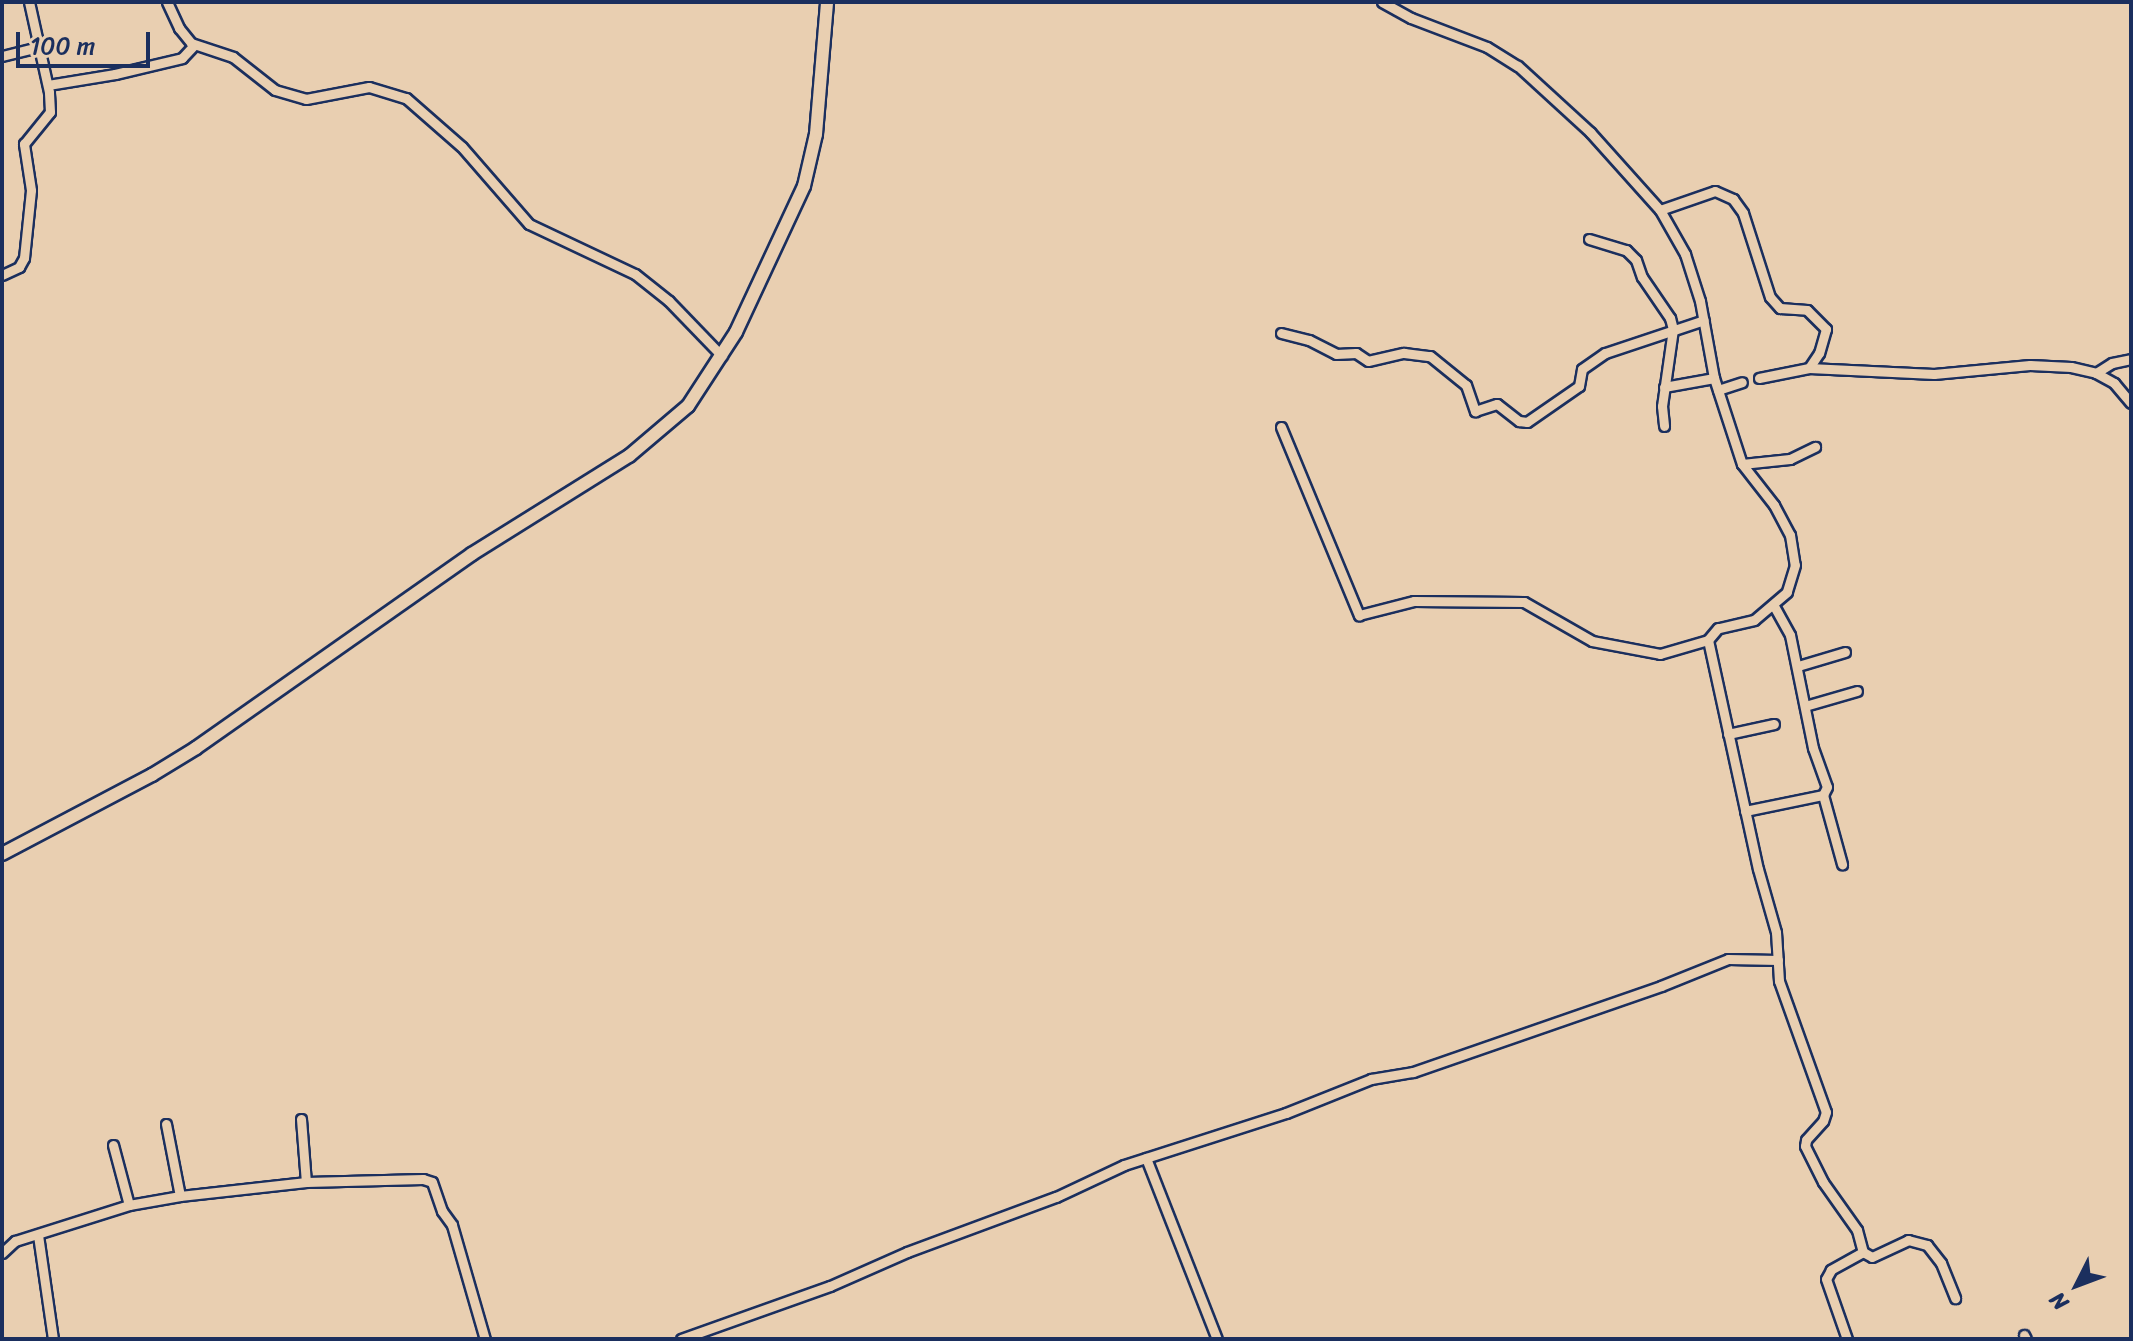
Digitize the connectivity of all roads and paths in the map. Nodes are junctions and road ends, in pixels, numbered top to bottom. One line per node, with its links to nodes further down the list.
1 (29, 2): 6 (street)
2 (167, 2): 5 (street)
3 (827, 2): 15 (main road)
4 (1382, 2): 9 (street)
5 (194, 45): 8 (street); 15 (street)
6 (38, 47): 7 (street); 8 (street)
7 (2, 56)
8 (48, 85): 11 (street)
9 (1660, 210): 12 (street); 17 (street)
10 (1589, 239): 13 (street)
11 (2, 275)
12 (1704, 320): 13 (street); 19 (street)
13 (1673, 329): 14 (street); 22 (street)
14 (1281, 333)
15 (722, 356): 39 (main road)
16 (2131, 359): 18 (street)
17 (1809, 368): 18 (street); 20 (street)
18 (2096, 373): 24 (street)
19 (1714, 378): 22 (street); 23 (street)
20 (1759, 378)
21 (1742, 382): 23 (street)
22 (1664, 387): 25 (street)
23 (1718, 390): 28 (street)
24 (2131, 403)
25 (1664, 426)
26 (1281, 427): 30 (street)
27 (1815, 447): 28 (street)
28 (1742, 464): 29 (street)
29 (1774, 606): 30 (street); 32 (street)
30 (1708, 640): 36 (street)
31 (1845, 652): 32 (street)
32 (1798, 666): 34 (street)
33 (1857, 691): 34 (street)
34 (1805, 706): 37 (street)
35 (1774, 724): 36 (street)
36 (1728, 734): 38 (street)
37 (1823, 795): 38 (street); 40 (street)
38 (1745, 811): 41 (street)
39 (2, 854)
40 (1842, 864)
41 (1778, 960): 45 (street); 50 (street)
42 (301, 1119): 46 (street)
43 (166, 1124): 47 (street)
44 (113, 1145): 48 (street)
45 (1146, 1158): 55 (street); 56 (street)
46 (306, 1182): 47 (street); 54 (street)
47 (180, 1196): 48 (street)
48 (129, 1205): 49 (street)
49 (38, 1235): 51 (street); 53 (street)
50 (1863, 1252): 52 (street); 57 (street)
51 (2, 1253)
52 (1955, 1298)
53 (53, 1339)
54 (485, 1339)
55 (681, 1339)
56 (1217, 1339)
57 (1847, 1339)

